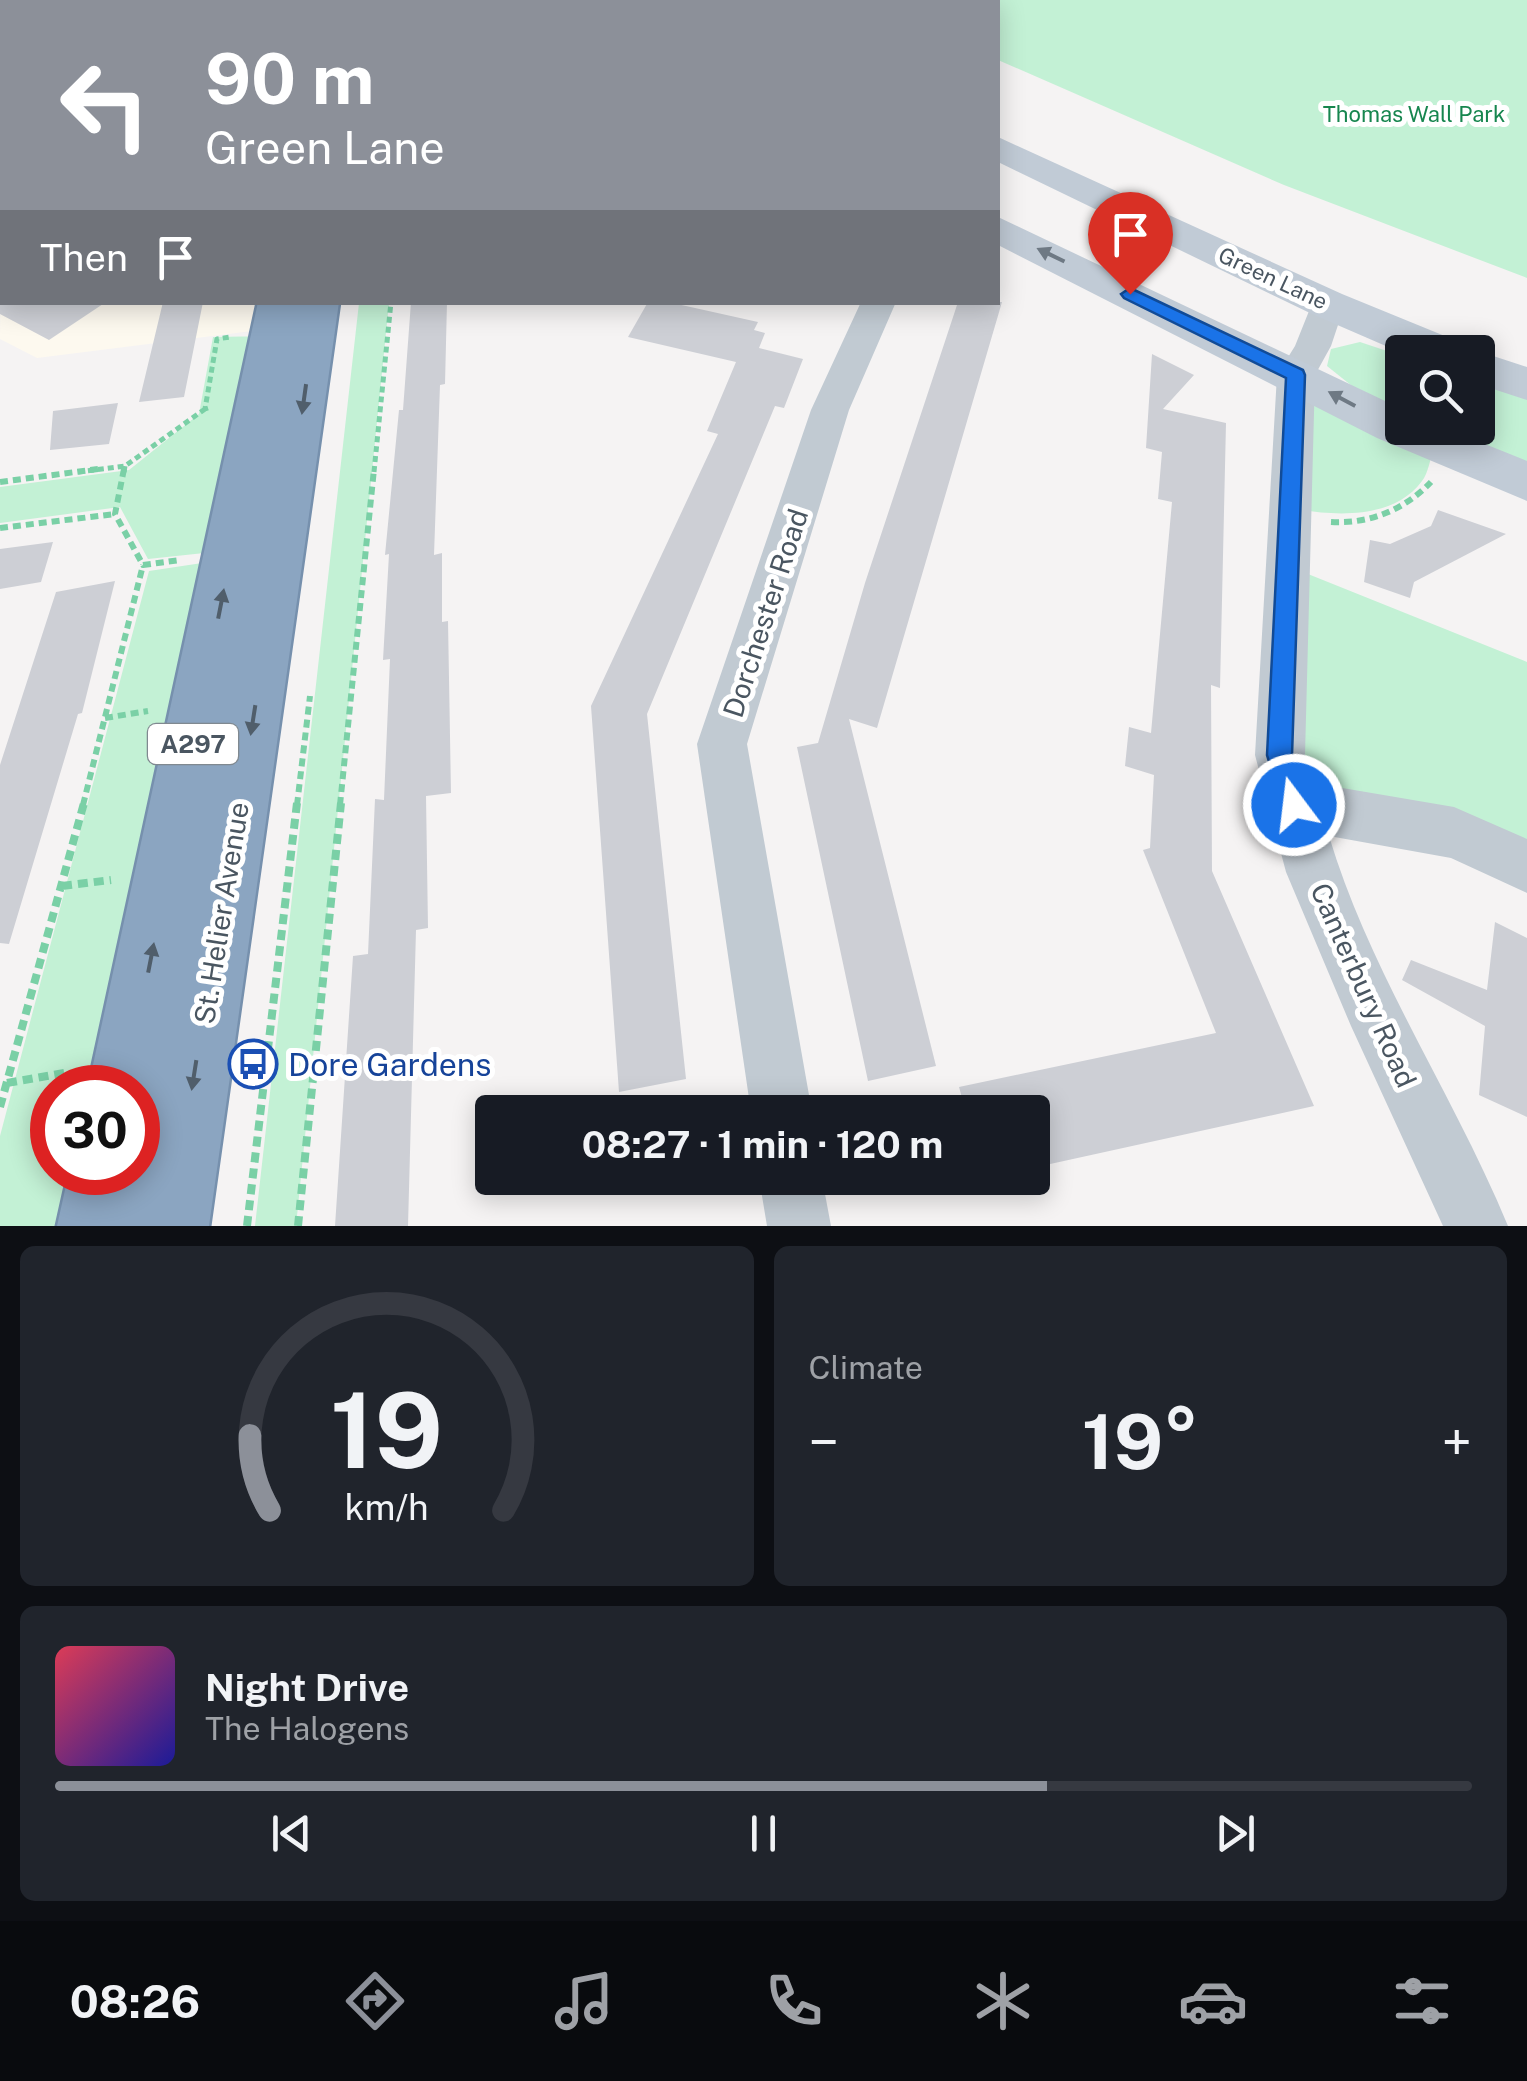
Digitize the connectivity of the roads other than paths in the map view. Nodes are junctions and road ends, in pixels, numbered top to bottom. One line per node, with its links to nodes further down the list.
1 (1000, 149): 3 (main road, Green Lane)
2 (1000, 230): 9 (main road, one-way to 2)
3 (1326, 304): 7 (main road, Green Lane); 9 (street)
4 (279, 305): 14 (highway, St. Helier Avenue / A297, one-way to 4)
5 (318, 305): 19 (highway, St. Helier Avenue, one-way to 19)
6 (878, 305): 15 (street, Dorchester Road)
7 (1400, 335)
8 (1495, 374): 10 (main road)
9 (1296, 375): 11 (main road, one-way to 9); 12 (street, Canterbury Road)
10 (1527, 384)
11 (1527, 482)
12 (1294, 805): 13 (street); 21 (street, Canterbury Road)
13 (1527, 866)
14 (130, 1065)
15 (777, 1095)
16 (103, 1195): 18 (highway)
17 (793, 1195): 20 (street)
18 (97, 1226)
19 (169, 1226)
20 (798, 1226)
21 (1476, 1226)

